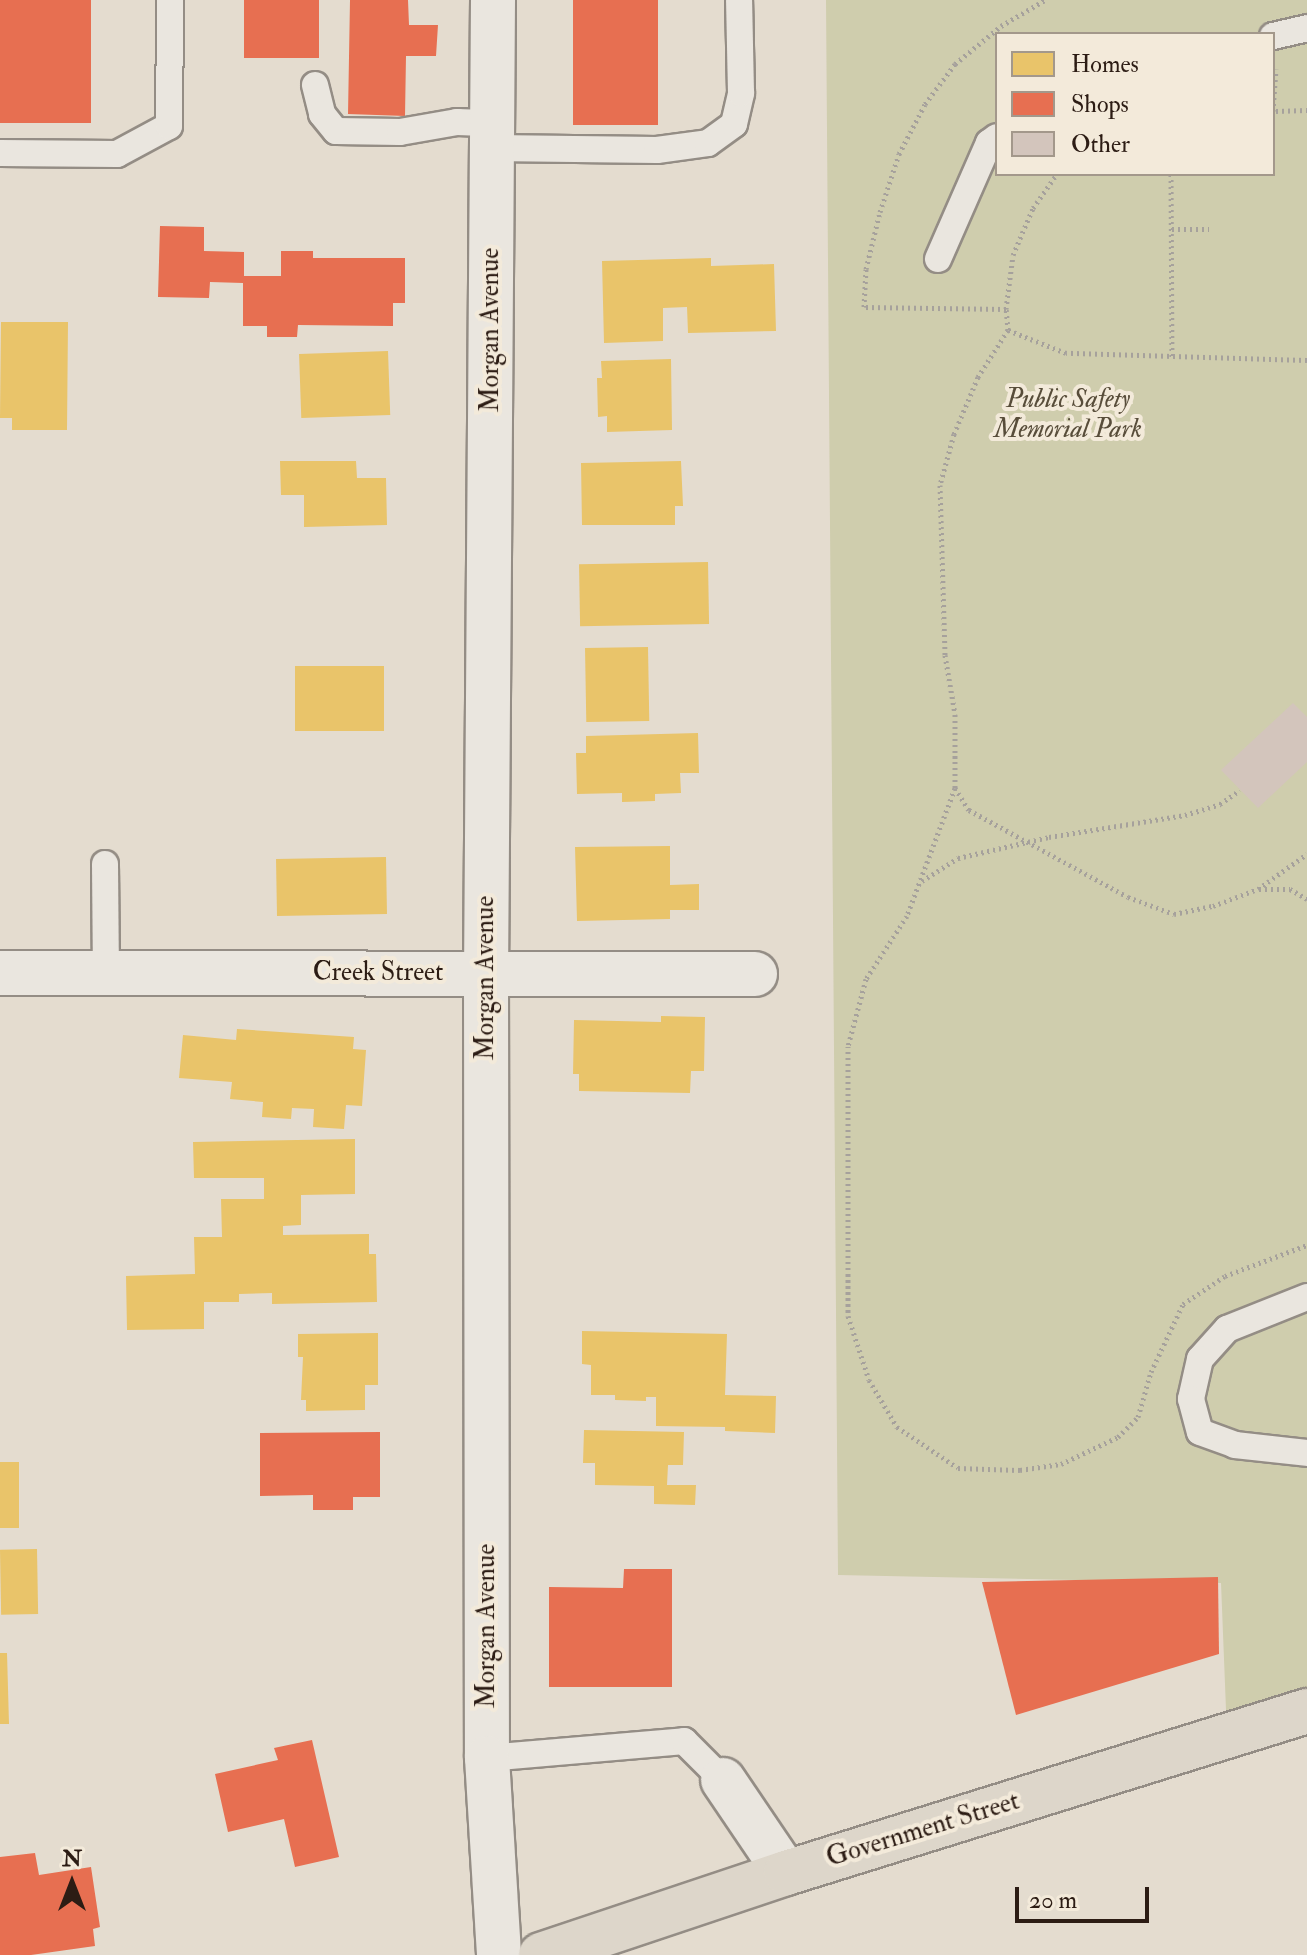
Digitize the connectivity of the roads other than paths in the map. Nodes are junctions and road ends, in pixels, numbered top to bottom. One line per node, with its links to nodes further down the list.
1 (170, 0): 9 (lane)
2 (493, 0): 7 (street, Morgan Avenue)
3 (739, 0): 7 (lane)
4 (1307, 28): 5 (lane)
5 (1275, 36)
6 (315, 85): 7 (lane)
7 (492, 136): 14 (street, Morgan Avenue)
8 (995, 138): 10 (lane)
9 (0, 153)
10 (938, 259)
11 (105, 864): 13 (lane)
12 (0, 973): 13 (street, Creek Street)
13 (106, 973): 14 (street, Creek Street)
14 (486, 974): 15 (street, Creek Street); 19 (street, Morgan Avenue)
15 (755, 974)
16 (1307, 1297): 17 (lane)
17 (1307, 1453)
18 (1307, 1711): 21 (main road, Government Street)
19 (487, 1758): 20 (lane); 22 (street, Morgan Avenue)
20 (723, 1780): 21 (street)
21 (786, 1873): 23 (main road, Government Street)
22 (499, 1955)
23 (541, 1955)

